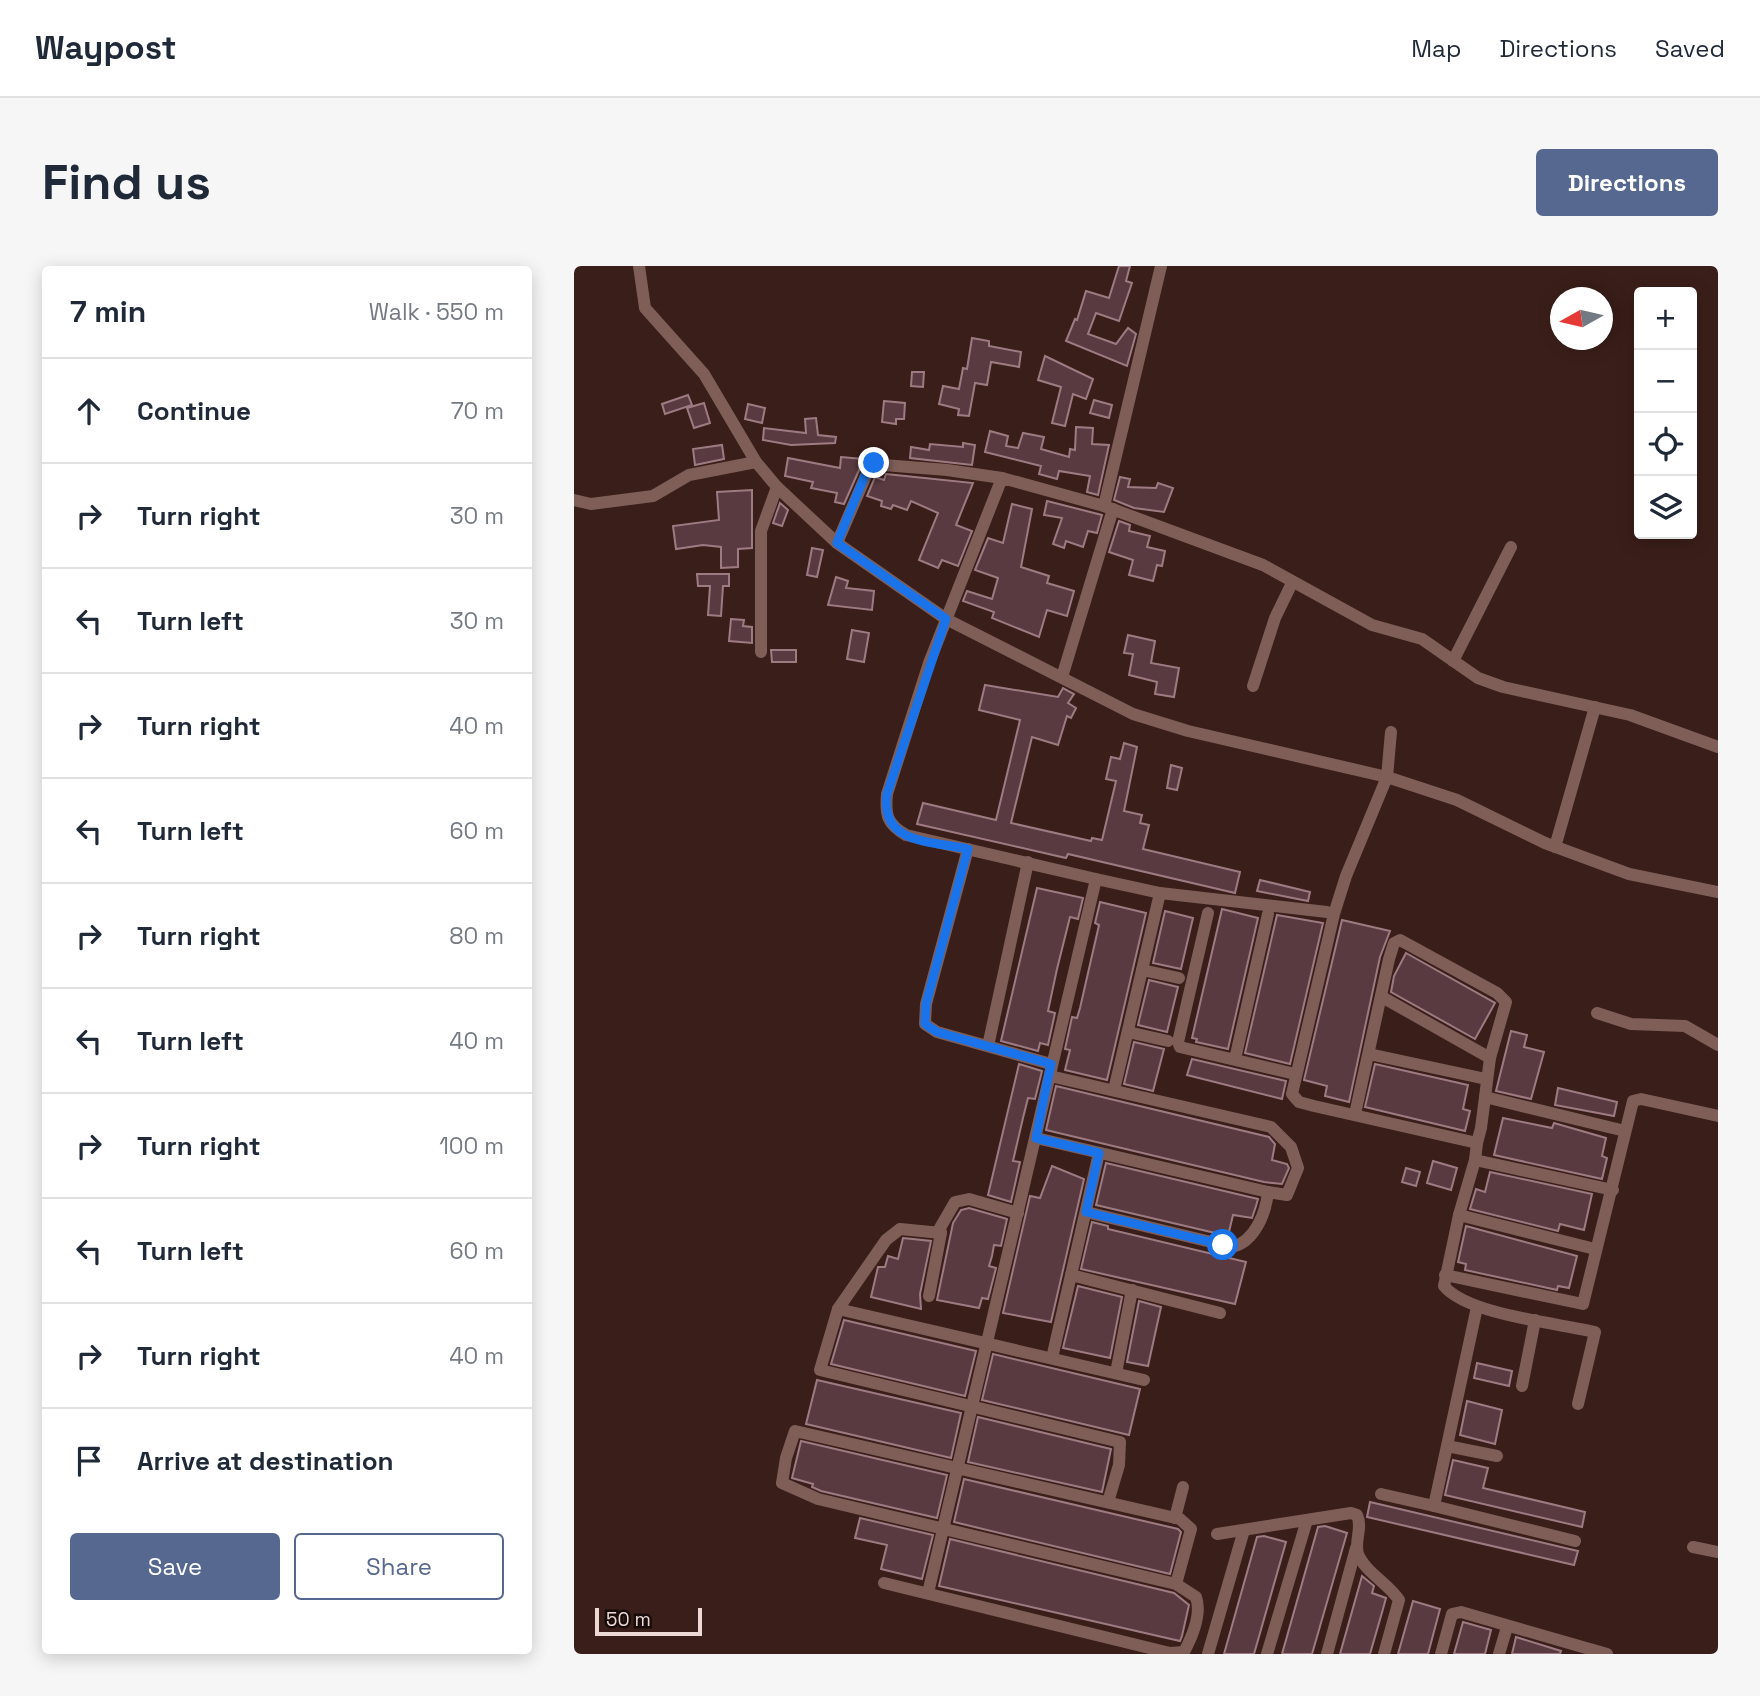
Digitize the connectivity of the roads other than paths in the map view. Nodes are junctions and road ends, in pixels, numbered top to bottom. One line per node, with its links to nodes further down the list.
1 (639, 266): 3 (street)
2 (1161, 266): 7 (street)
3 (756, 462): 5 (street); 6 (street)
4 (1002, 478): 7 (street); 8 (street); 11 (street)
5 (777, 487): 8 (street); 12 (street)
6 (574, 500)
7 (1108, 507): 10 (street); 14 (street)
8 (837, 543): 11 (street)
9 (1511, 547): 13 (street)
10 (1292, 583): 13 (street); 15 (street)
11 (946, 619): 14 (street); 21 (street)
12 (761, 652)
13 (1453, 661): 16 (street)
14 (1062, 677): 19 (street)
15 (1253, 686)
16 (1595, 708): 18 (street); 20 (street)
17 (1391, 732): 19 (street)
18 (1718, 747)
19 (1387, 776): 20 (street); 41 (street)
20 (1555, 847): 24 (street)
21 (968, 849): 22 (street); 36 (street)
22 (1028, 862): 23 (street); 36 (street)
23 (1096, 879): 25 (street); 40 (street)
24 (1718, 892)
25 (1160, 893): 26 (street); 29 (street)
26 (1327, 912)
27 (1208, 913): 39 (street)
28 (1268, 915): 39 (street)
29 (1142, 970): 30 (street); 33 (street)
30 (1179, 978)
31 (1382, 997): 37 (street); 38 (street); 38 (street)
32 (1597, 1013): 35 (street)
33 (1128, 1032): 34 (street); 43 (street)
34 (1168, 1041)
35 (1718, 1045)
36 (988, 1046): 40 (street)
37 (1369, 1054): 42 (street); 45 (street)
38 (1490, 1058): 42 (street)
39 (1235, 1059): 41 (street)
40 (1050, 1070): 43 (street); 48 (street)
41 (1295, 1074): 45 (street)
42 (1486, 1079): 44 (street)
43 (1114, 1090): 53 (street)
44 (1485, 1097): 47 (street); 49 (street)
45 (1355, 1114): 49 (street)
46 (1718, 1116): 47 (street)
47 (1625, 1130): 52 (street)
48 (1036, 1138): 50 (street); 55 (street)
49 (1476, 1143): 51 (street)
50 (1099, 1153): 53 (street); 54 (street)
51 (1475, 1160): 52 (street); 56 (street)
52 (1613, 1190): 58 (street)
53 (1268, 1192): 54 (street)
54 (1086, 1212): 59 (street)
55 (1018, 1213): 57 (street); 67 (street)
56 (1459, 1215): 58 (street); 60 (street)
57 (941, 1233): 62 (street); 64 (street)
58 (1595, 1249): 60 (street)
59 (1071, 1275): 61 (street); 68 (street)
60 (1445, 1275): 63 (street)
61 (1132, 1290): 65 (street); 69 (street)
62 (929, 1296)
63 (1477, 1307): 66 (street); 74 (street)
64 (838, 1309): 67 (street); 73 (street)
65 (1220, 1312)
66 (1535, 1320): 71 (street); 72 (street)
67 (988, 1342): 68 (street); 73 (street)
68 (1052, 1358): 69 (street)
69 (1116, 1373): 70 (street)
70 (1144, 1380)
71 (1522, 1385)
72 (1578, 1404)
73 (974, 1406): 76 (street); 79 (street)
74 (1447, 1446): 75 (street); 80 (street)
75 (1497, 1456)
76 (959, 1468): 79 (street); 84 (street); 84 (street)
77 (1183, 1487): 81 (street)
78 (1381, 1494): 80 (street)
79 (1108, 1502): 81 (street)
80 (1434, 1506): 86 (street)
81 (1175, 1518): 91 (street)
82 (1307, 1520): 83 (street); 88 (street); 96 (street)
83 (1244, 1530): 85 (street); 95 (street)
84 (944, 1531): 91 (street); 92 (street)
85 (1217, 1534)
86 (1576, 1541)
87 (1693, 1547): 89 (street)
88 (1357, 1548): 97 (street); 98 (street)
89 (1718, 1552)
90 (884, 1583): 92 (street)
91 (1177, 1584): 92 (street)
92 (928, 1593)
93 (1507, 1627): 94 (street); 99 (street); 100 (street)
94 (1560, 1648): 101 (street)
95 (1208, 1654)
96 (1267, 1654)
97 (1327, 1654)
98 (1384, 1654)
99 (1441, 1654)
100 (1499, 1654)
101 (1606, 1654)

